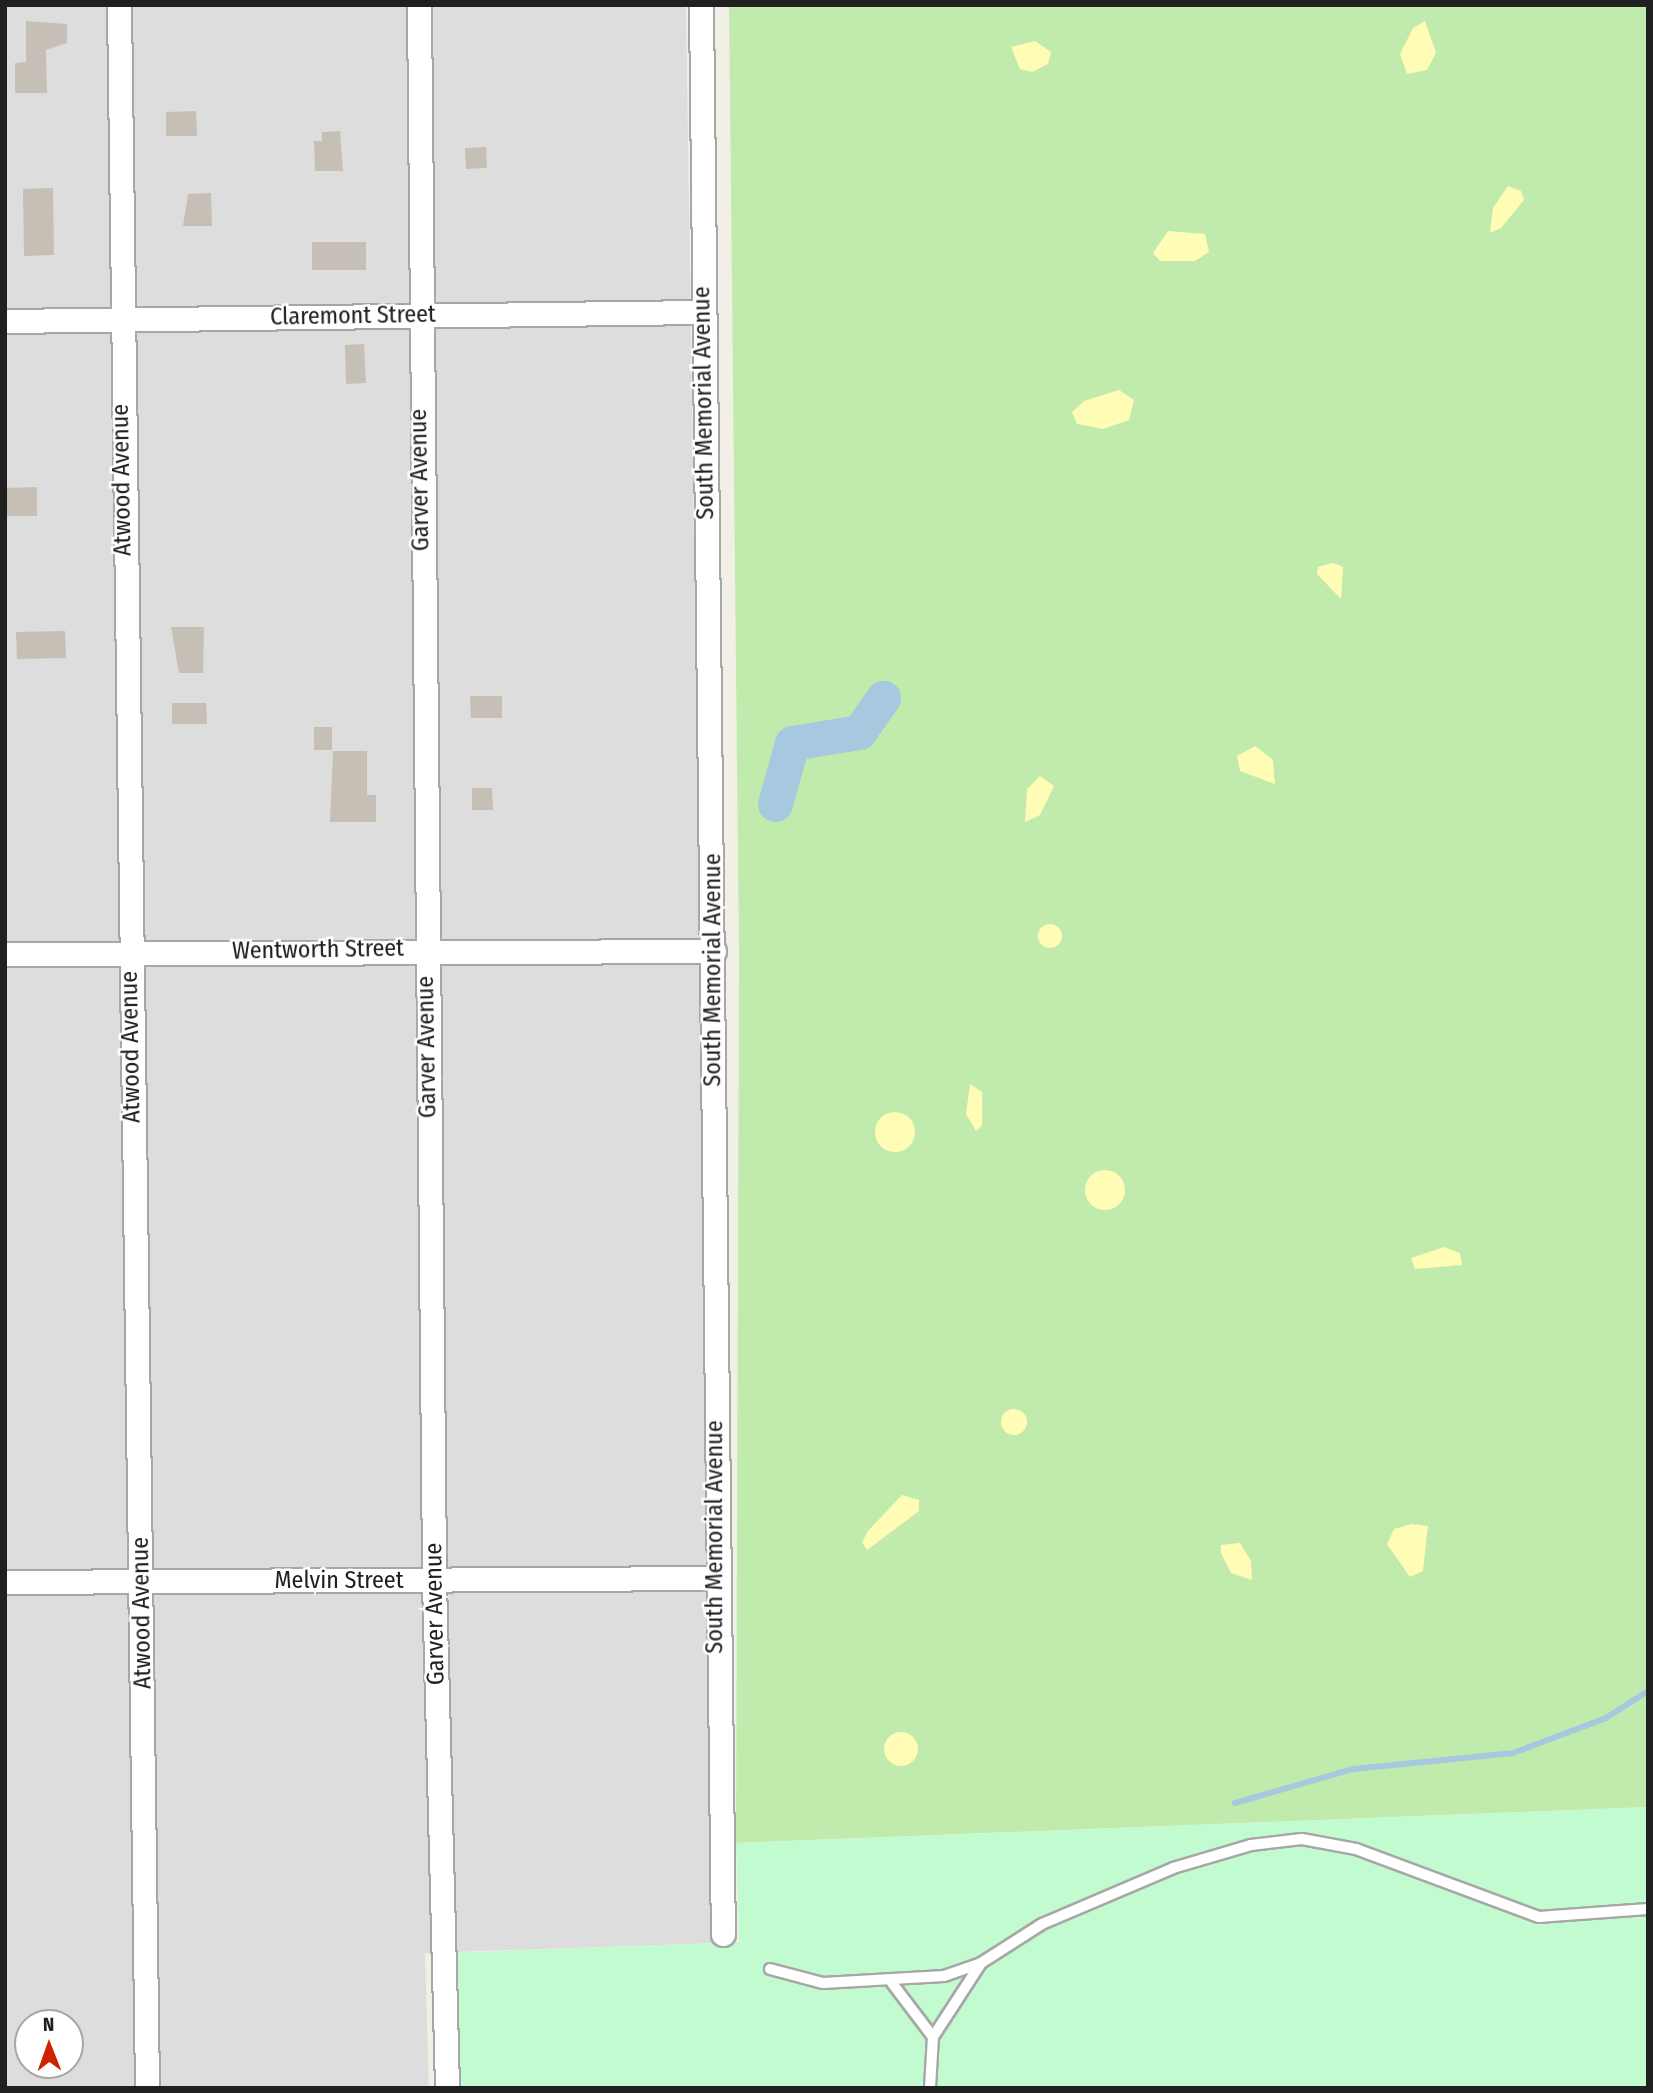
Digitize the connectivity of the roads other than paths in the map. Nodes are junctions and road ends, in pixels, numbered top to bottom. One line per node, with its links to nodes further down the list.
1 (119, 5): 6 (street, Atwood Avenue)
2 (419, 5): 5 (street, Garver Avenue)
3 (701, 5): 4 (street, South Memorial Avenue)
4 (702, 312): 5 (street, Claremont Street); 9 (street, South Memorial Avenue)
5 (418, 315): 6 (street, Claremont Street); 8 (street, Garver Avenue)
6 (120, 318): 7 (street, Claremont Street); 10 (street, Atwood Avenue)
7 (5, 321)
8 (426, 948): 9 (street, Wentworth Street); 10 (street, Wentworth Street); 14 (street, Garver Avenue)
9 (714, 951): 12 (street, South Memorial Avenue)
10 (129, 953): 11 (street, Wentworth Street); 13 (street, Atwood Avenue)
11 (5, 954)
12 (714, 1578): 14 (street, Melvin Street); 17 (street, South Memorial Avenue)
13 (142, 1580): 14 (street, Melvin Street); 15 (street, Melvin Street); 22 (street, Atwood Avenue)
14 (434, 1581): 23 (street, Garver Avenue)
15 (5, 1582)
16 (1648, 1909): 18 (lane)
17 (723, 1934)
18 (981, 1962): 20 (lane); 21 (lane)
19 (770, 1969): 20 (lane)
20 (891, 1983): 21 (lane)
21 (933, 2036): 24 (lane)
22 (147, 2088)
23 (447, 2088)
24 (930, 2088)

